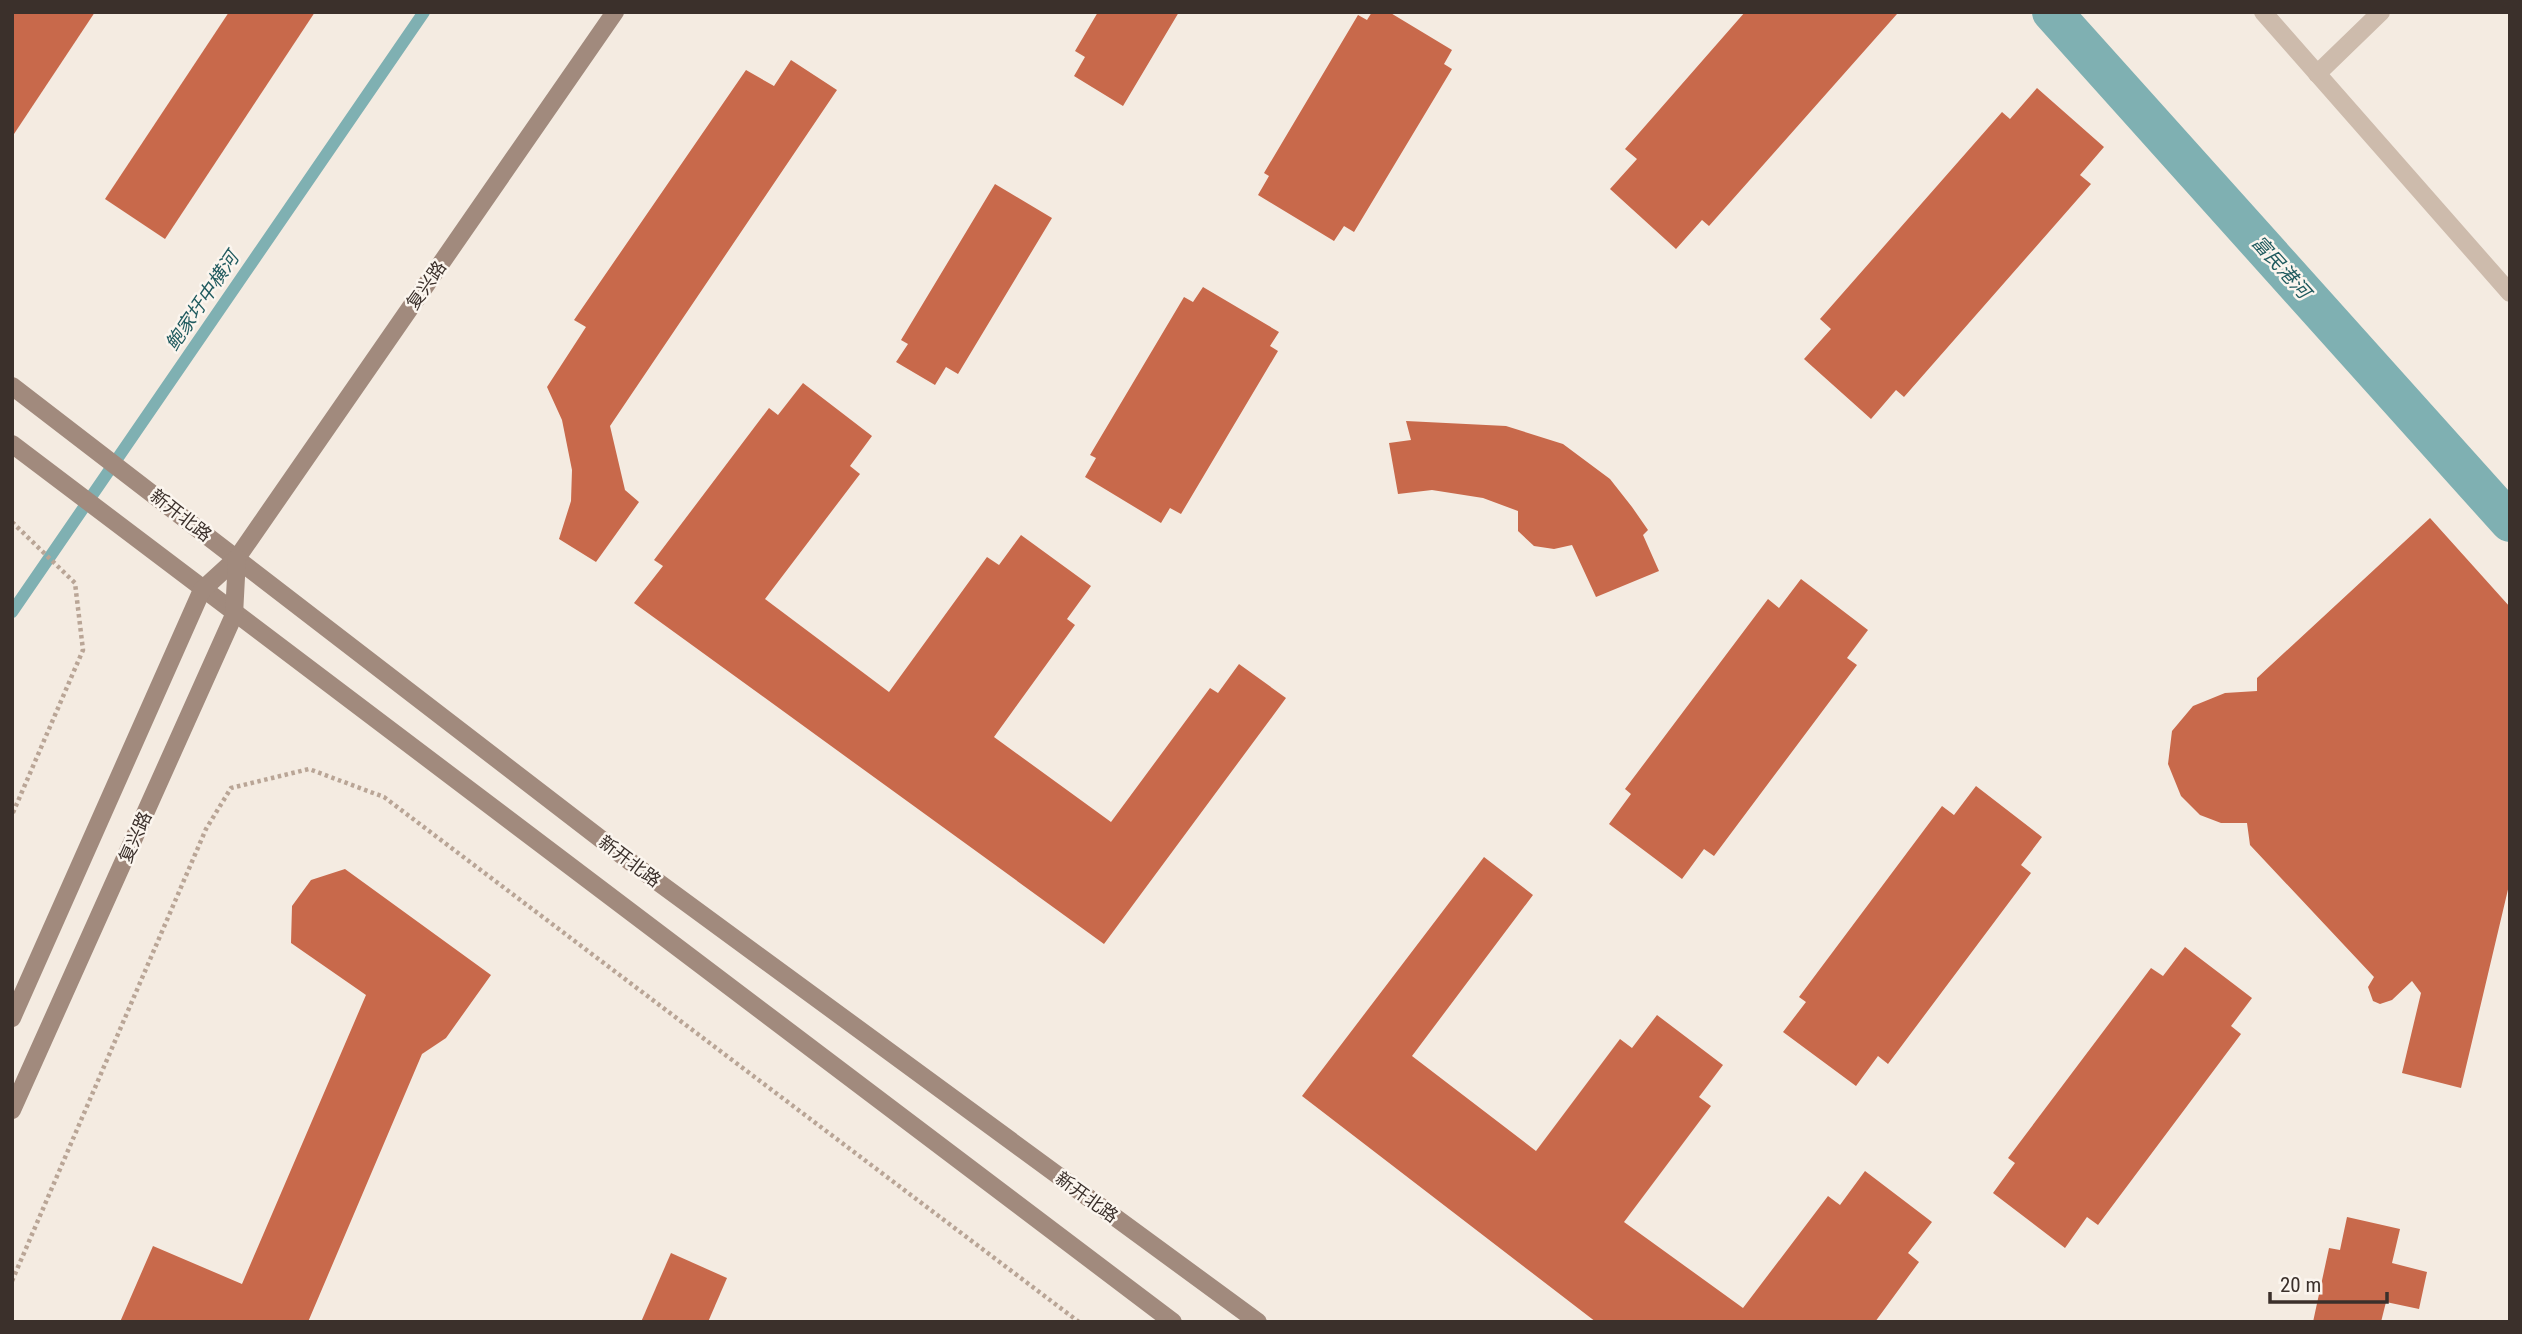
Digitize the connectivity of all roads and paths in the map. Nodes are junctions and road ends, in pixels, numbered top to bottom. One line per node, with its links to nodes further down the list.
1 (615, 12): 9 (main road, 复兴路)
2 (2263, 12): 4 (street)
3 (2381, 12): 4 (street)
4 (2317, 74): 5 (street)
5 (2510, 293)
6 (12, 386): 9 (main road, 新开北路)
7 (12, 444): 10 (main road)
8 (12, 522): 12 (path)
9 (237, 558): 10 (main road, 复兴路); 11 (main road, 复兴路); 18 (main road, 新开北路)
10 (202, 590): 11 (main road); 13 (main road, 复兴路)
11 (234, 615): 14 (main road, 复兴路); 17 (main road)
12 (12, 815)
13 (12, 1018)
14 (12, 1110)
15 (12, 1281): 16 (path)
16 (1079, 1322)
17 (1173, 1322)
18 (1258, 1322)

